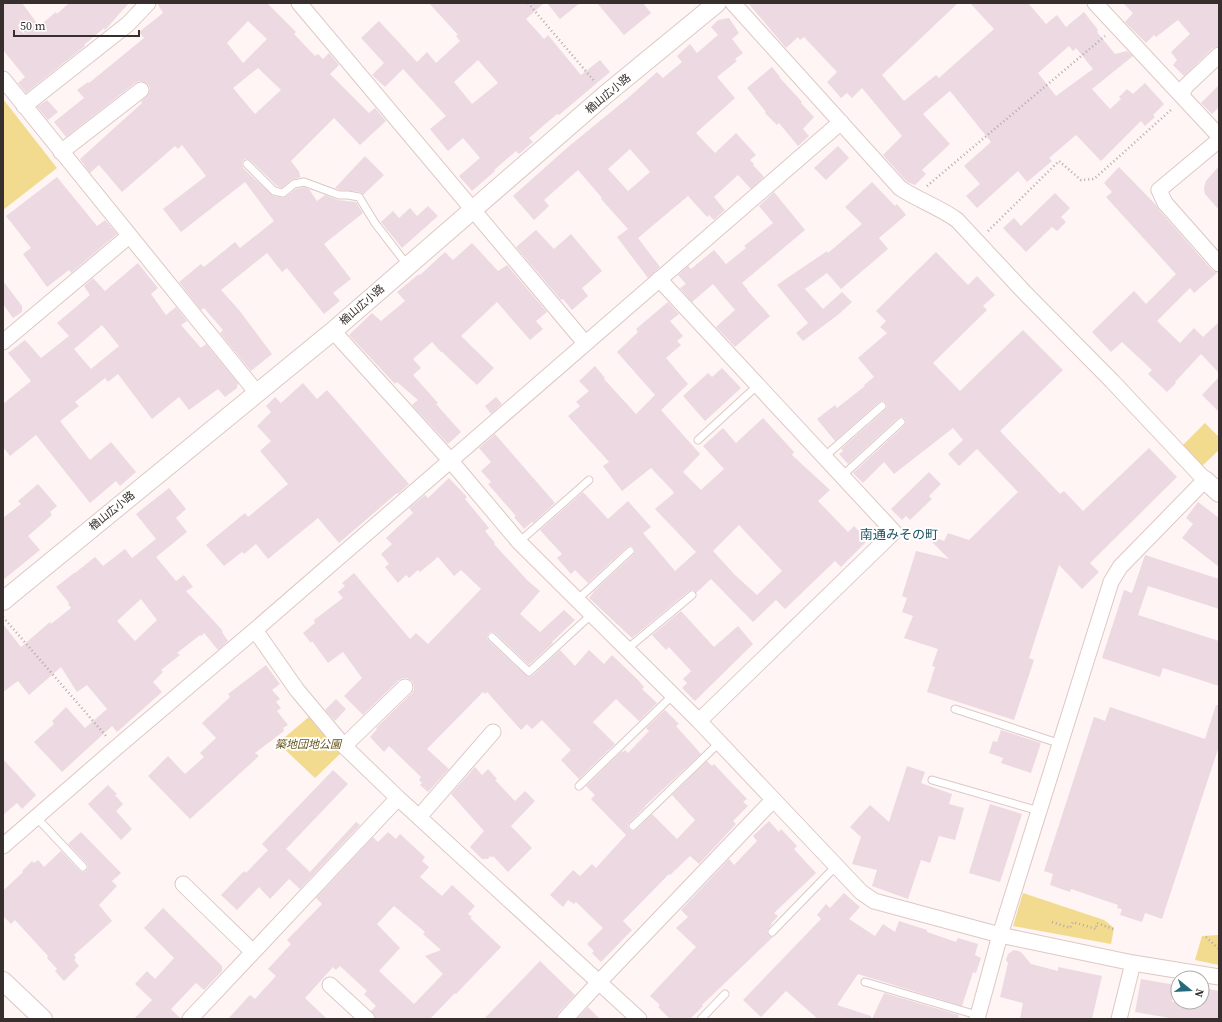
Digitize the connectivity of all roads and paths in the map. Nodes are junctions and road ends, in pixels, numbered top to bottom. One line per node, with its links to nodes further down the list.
1 (148, 3): 13 (street)
2 (299, 3): 20 (street)
3 (528, 3): 11 (path)
4 (717, 3): 11 (street, 楢山広小路)
5 (733, 3): 14 (street)
6 (1095, 3): 7 (street)
7 (1116, 27): 12 (street); 19 (path)
8 (1219, 55): 12 (street)
9 (3, 79): 13 (street)
10 (141, 90): 17 (street)
11 (606, 95): 20 (street, 楢山広小路)
12 (1181, 95): 15 (street); 22 (path)
13 (24, 106): 17 (street)
14 (841, 122): 19 (street); 25 (street)
15 (1219, 136)
16 (1219, 140): 23 (street)
17 (61, 152): 21 (street)
18 (247, 164): 24 (lane)
19 (914, 197): 22 (street)
20 (473, 211): 24 (street, 楢山広小路); 28 (street)
21 (129, 236): 27 (street); 30 (street)
22 (978, 241): 38 (street)
23 (1219, 264)
24 (408, 266): 26 (street, 楢山広小路)
25 (659, 279): 28 (street); 29 (street)
26 (333, 330): 30 (street, 楢山広小路); 35 (street)
27 (3, 342)
28 (585, 344): 35 (street)
29 (758, 385): 33 (lane); 34 (street)
30 (257, 393): 44 (street, 楢山広小路)
31 (882, 406): 34 (lane)
32 (901, 422): 36 (lane)
33 (698, 440)
34 (824, 457): 36 (street)
35 (450, 460): 40 (street); 47 (street)
36 (842, 476): 53 (street)
37 (589, 480): 40 (lane)
38 (1205, 480): 39 (street); 56 (street)
39 (1219, 493)
40 (519, 542): 43 (street)
41 (630, 551): 43 (lane)
42 (692, 595): 49 (lane)
43 (577, 600): 45 (street)
44 (3, 601)
45 (592, 614): 48 (lane); 49 (street)
46 (3, 617): 58 (path)
47 (255, 630): 57 (street); 58 (street)
48 (492, 637)
49 (627, 649): 51 (street)
50 (405, 687): 57 (street)
51 (673, 695): 53 (street); 60 (lane)
52 (955, 709): 56 (lane)
53 (699, 721): 55 (street)
54 (493, 732): 65 (street)
55 (719, 743): 62 (street); 66 (lane)
56 (1061, 744): 63 (street)
57 (344, 746): 61 (street)
58 (116, 747): 64 (street)
59 (932, 780): 63 (lane)
60 (579, 786)
61 (398, 798): 65 (street); 77 (street)
62 (773, 800): 68 (street); 81 (street)
63 (1039, 811): 74 (street)
64 (36, 817): 67 (street); 69 (lane)
65 (419, 817): 81 (street)
66 (633, 826)
67 (3, 846)
68 (836, 866): 73 (lane); 74 (street)
69 (82, 867)
70 (183, 884): 77 (street)
71 (1052, 922): 72 (path)
72 (1113, 929)
73 (772, 932)
74 (1000, 936): 78 (street); 85 (street)
75 (1206, 937): 76 (path)
76 (1219, 949)
77 (253, 952): 87 (street)
78 (1133, 963): 79 (street); 92 (street)
79 (1219, 978)
80 (3, 981): 86 (street)
81 (599, 982): 89 (street); 90 (street)
82 (864, 982): 85 (lane)
83 (330, 985): 88 (street)
84 (725, 994): 91 (lane)
85 (977, 1017)
86 (43, 1019)
87 (190, 1019)
88 (367, 1019)
89 (565, 1019)
90 (640, 1019)
91 (701, 1019)
92 (1119, 1019)

